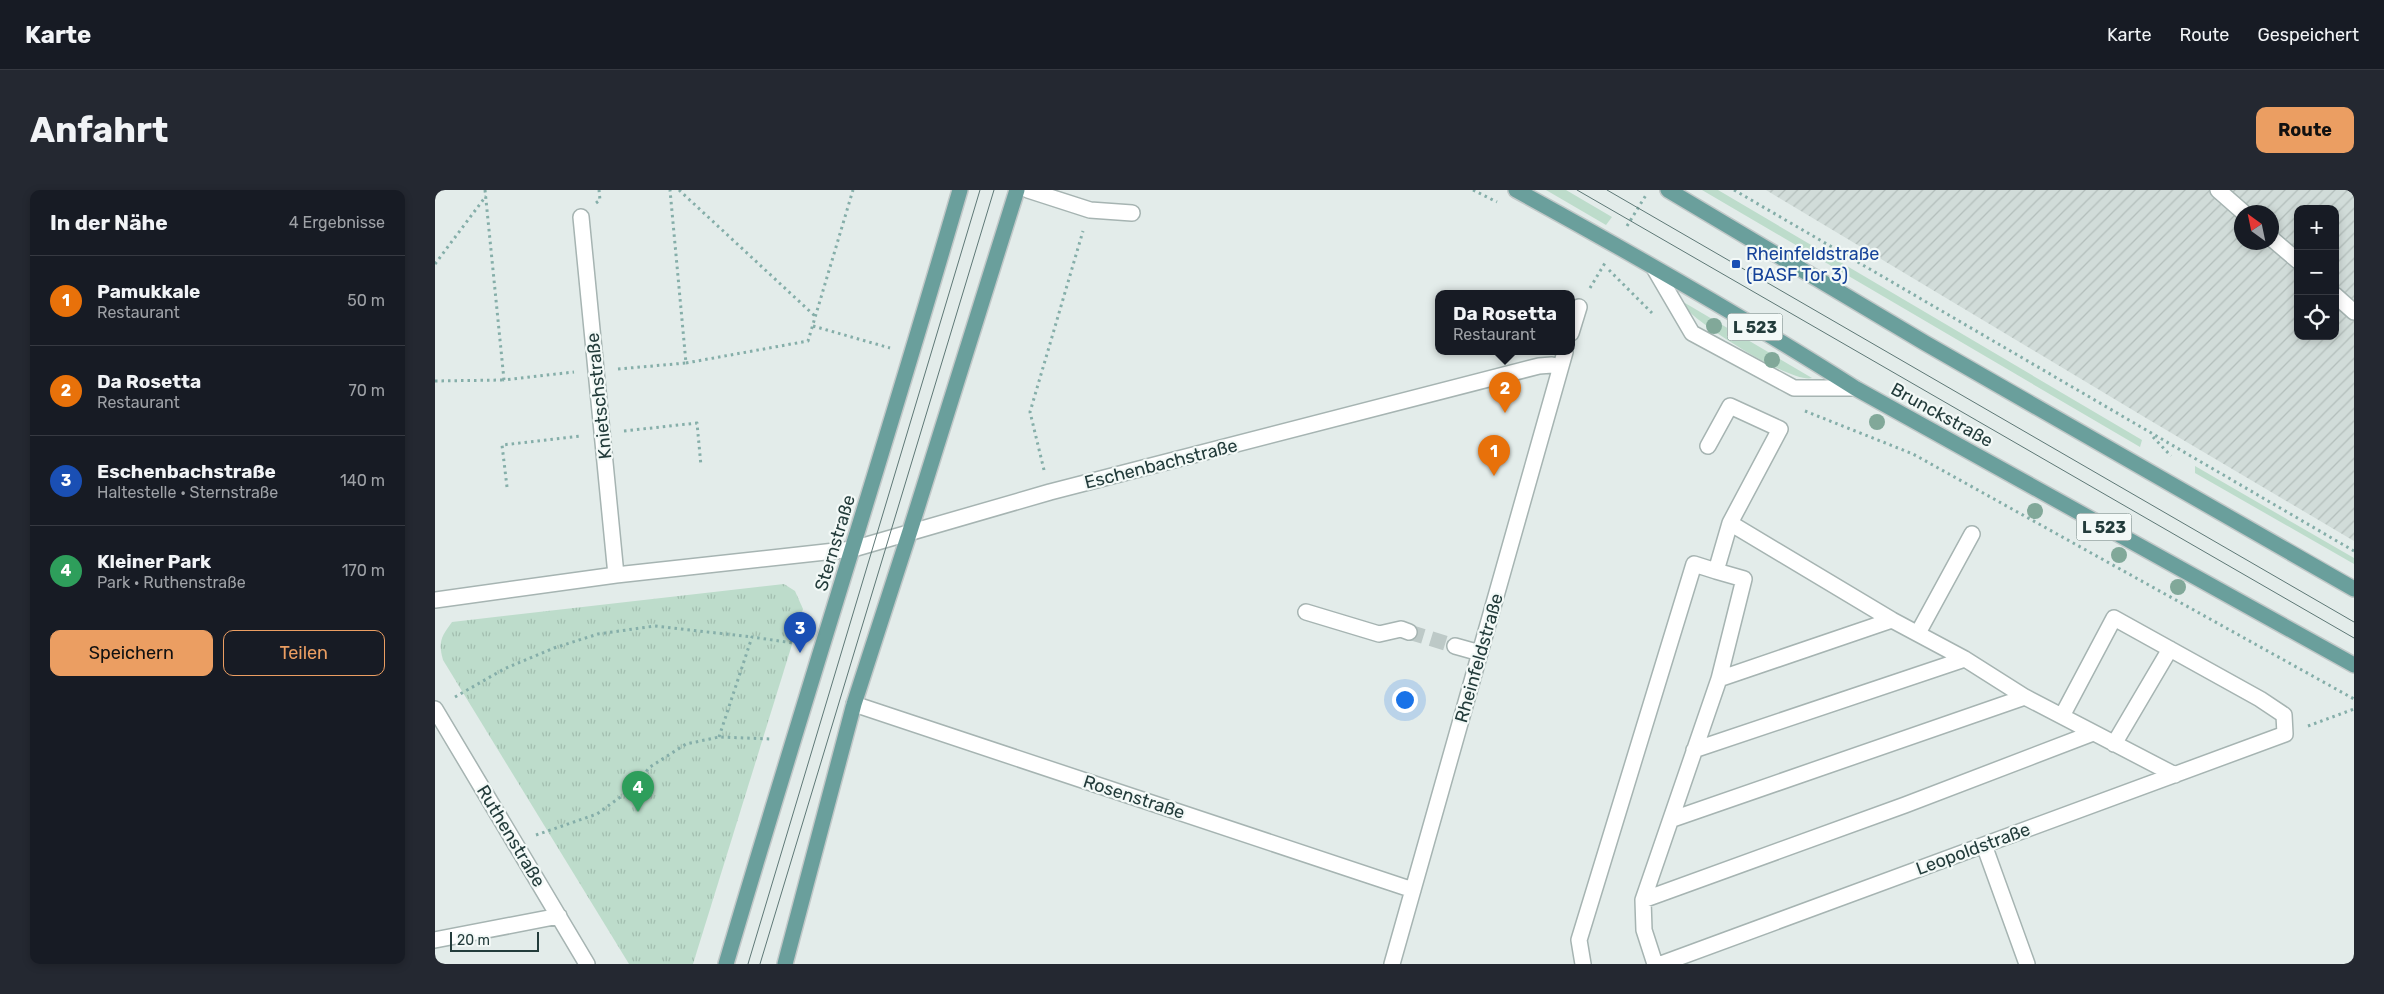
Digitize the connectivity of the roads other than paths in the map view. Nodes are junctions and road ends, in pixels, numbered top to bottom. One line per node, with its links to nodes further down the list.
1 (960, 190): 24 (main road, Sternstraße)
2 (1017, 190): 22 (main road)
3 (1028, 190): 8 (street)
4 (1516, 190): 12 (main road, Brunckstraße / L 523)
5 (1668, 190): 27 (main road)
6 (2218, 190): 7 (street)
7 (2235, 205)
8 (1132, 213)
9 (581, 217): 26 (street, Knietschstraße)
10 (2279, 245): 11 (street)
11 (2294, 258)
12 (1654, 268): 19 (main road, Brunckstraße / L 523); 19 (street)
13 (2339, 299): 15 (street)
14 (1579, 307): 16 (street)
15 (2354, 312)
16 (1575, 320)
17 (1564, 355): 18 (street, Rheinfeldstraße)
18 (1560, 368): 22 (street, Eschenbachstraße); 35 (street, Rheinfeldstraße)
19 (1855, 388): 37 (main road, Brunckstraße / L 523)
20 (1708, 446): 21 (street)
21 (1730, 523): 25 (street); 30 (street)
22 (910, 531): 24 (street, Eschenbachstraße); 40 (main road)
23 (1972, 534): 32 (street)
24 (853, 550): 26 (street, Eschenbachstraße); 54 (main road, Sternstraße)
25 (1717, 571): 38 (street); 57 (street)
26 (616, 575): 28 (street, Eschenbachstraße)
27 (2354, 589)
28 (435, 600)
29 (1306, 612): 31 (street)
30 (1892, 620): 32 (street); 38 (street)
31 (1409, 632)
32 (1918, 633): 36 (street)
33 (1455, 646): 35 (street)
34 (2170, 649): 42 (street); 44 (street); 46 (street, Leopoldstraße)
35 (1480, 653): 49 (street, Rheinfeldstraße)
36 (1965, 659): 39 (street); 45 (street)
37 (2354, 666)
38 (1719, 679): 45 (street)
39 (2025, 697): 42 (street); 47 (street)
40 (854, 704): 49 (street, Rosenstraße); 55 (main road)
41 (435, 709): 51 (street, Ruthenstraße)
42 (2062, 716): 43 (street)
43 (2093, 733): 44 (street); 50 (street)
44 (2114, 744): 46 (street)
45 (1694, 750): 47 (street)
46 (2175, 774): 48 (street, Leopoldstraße)
47 (1673, 819): 50 (street)
48 (1984, 845): 59 (street, Leopoldstraße); 60 (street)
49 (1413, 890): 56 (street, Rheinfeldstraße)
50 (1643, 900): 58 (street)
51 (559, 916): 52 (street); 53 (street, Ruthenstraße)
52 (435, 940)
53 (587, 964)
54 (725, 964)
55 (785, 964)
56 (1392, 964)
57 (1583, 964)
58 (1655, 964)
59 (1661, 964)
60 (2027, 964)

